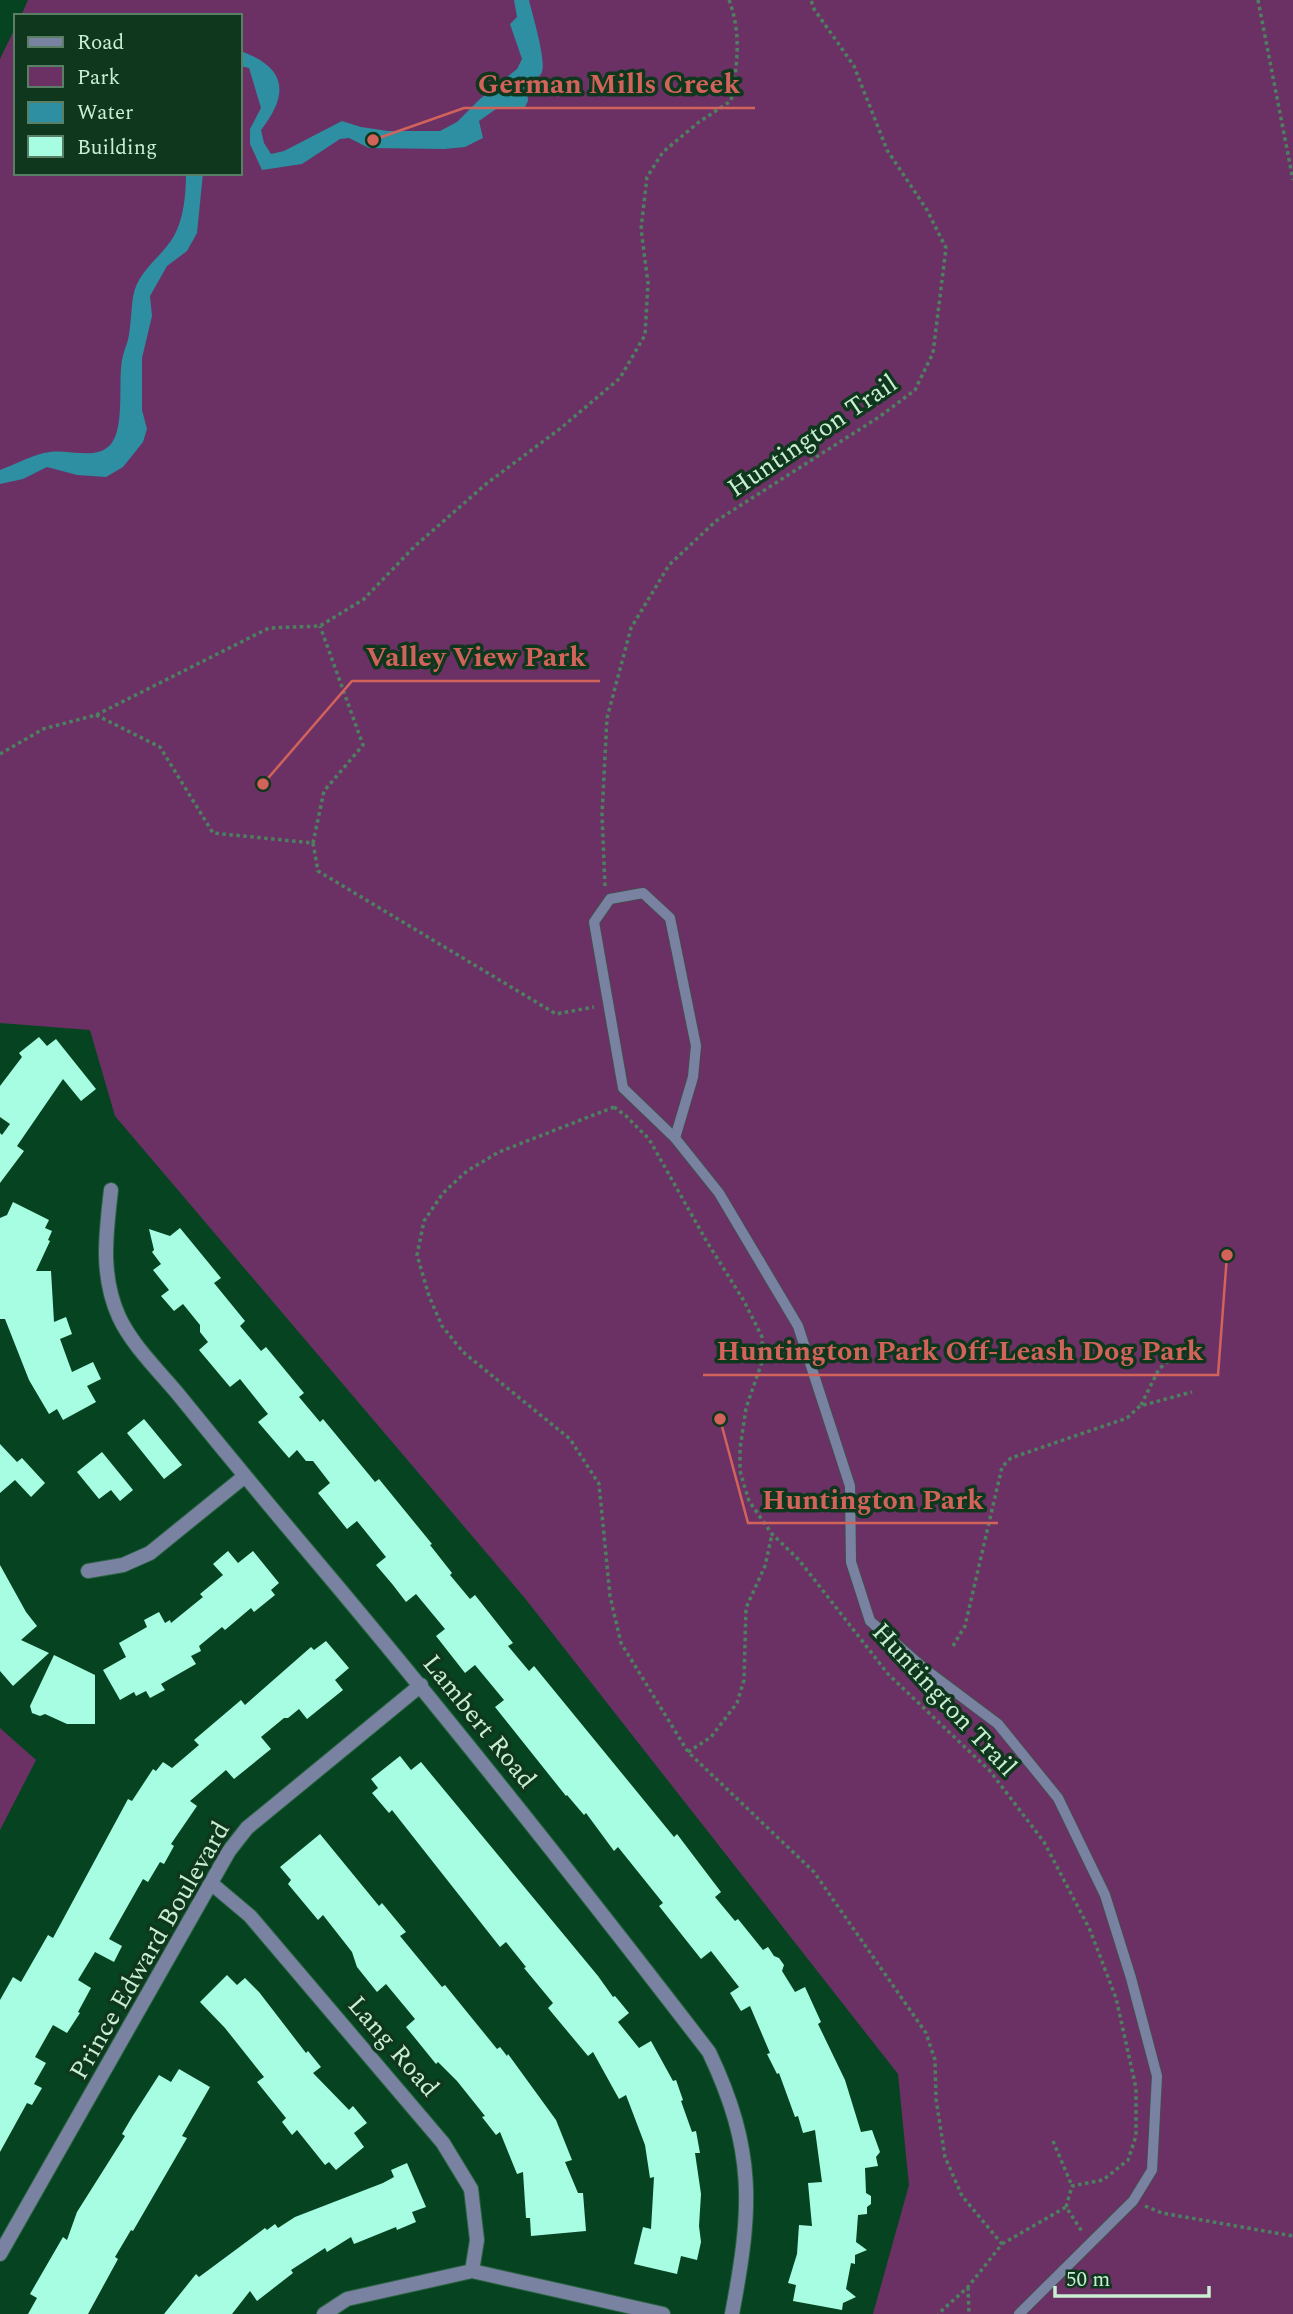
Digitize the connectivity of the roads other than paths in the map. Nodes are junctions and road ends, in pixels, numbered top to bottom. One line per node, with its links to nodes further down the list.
1 (675, 1138): 1 (lane); 12 (lane)
2 (111, 1190): 3 (street, Lambert Road)
3 (245, 1476): 4 (street); 5 (street, Lambert Road)
4 (88, 1571)
5 (421, 1685): 6 (street, Prince Edward Boulevard); 11 (street, Lambert Road)
6 (212, 1884): 7 (street, Prince Edward Boulevard); 8 (street, Lang Road)
7 (0, 2254)
8 (472, 2271): 9 (street); 10 (street)
9 (324, 2314)
10 (663, 2314)
11 (732, 2314)
12 (1019, 2314)

